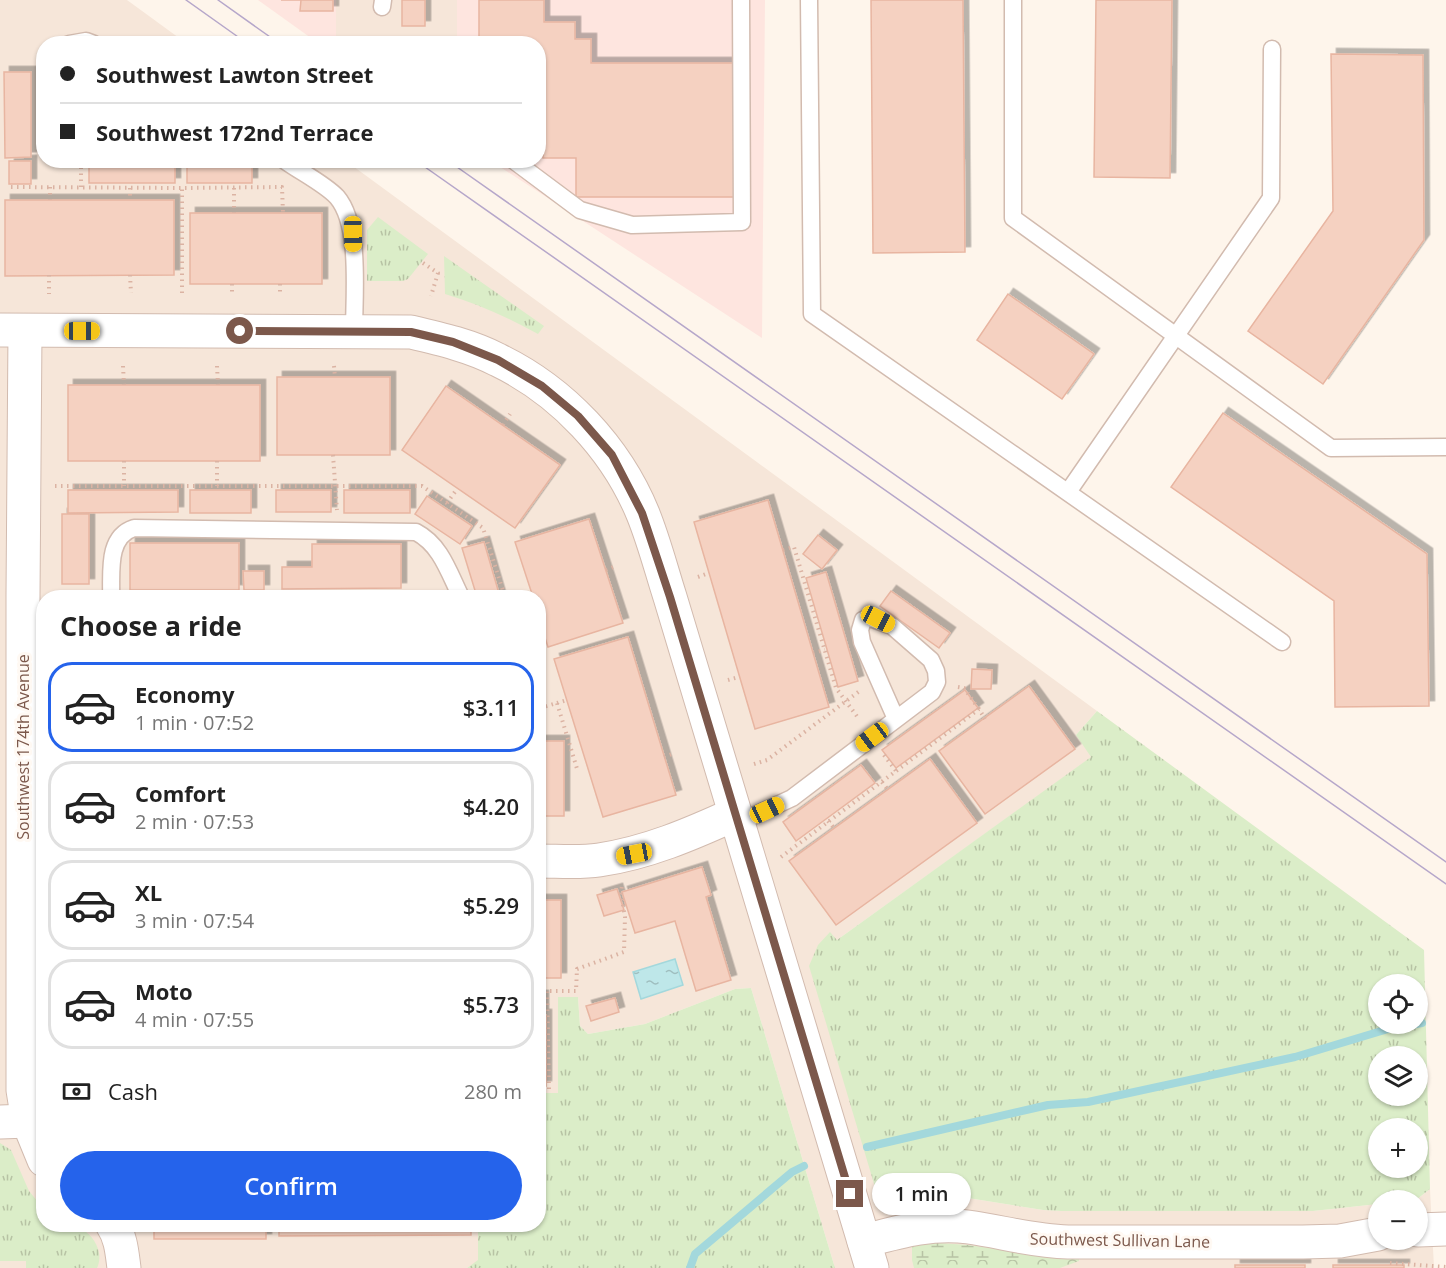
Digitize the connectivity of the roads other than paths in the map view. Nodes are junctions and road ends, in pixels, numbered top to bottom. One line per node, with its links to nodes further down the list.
1 (741, 0): 6 (lane)
2 (809, 0): 11 (lane)
3 (1013, 0): 9 (lane)
4 (1272, 49): 9 (lane)
5 (296, 168): 8 (lane)
6 (524, 168)
7 (12, 330): 8 (street); 14 (street, Southwest 174th Avenue)
8 (354, 332): 17 (street)
9 (1176, 336): 10 (lane); 11 (lane)
10 (1446, 447)
11 (1068, 492): 15 (lane)
12 (111, 590): 13 (lane)
13 (458, 590)
14 (22, 599): 18 (street, Southwest 174th Avenue)
15 (1282, 642)
16 (896, 719): 16 (lane); 17 (lane)
17 (737, 819): 19 (street); 27 (street)
18 (22, 861): 20 (street, Southwest 174th Avenue)
19 (546, 861)
20 (33, 1034): 21 (street, Southwest 174th Avenue)
21 (14, 1122): 22 (street, Southwest 174th Avenue)
22 (36, 1150)
23 (1446, 1229): 24 (street)
24 (1428, 1230)
25 (117, 1232): 28 (street)
26 (1368, 1236): 27 (street, Southwest Sullivan Lane)
27 (868, 1255)
28 (124, 1268)

